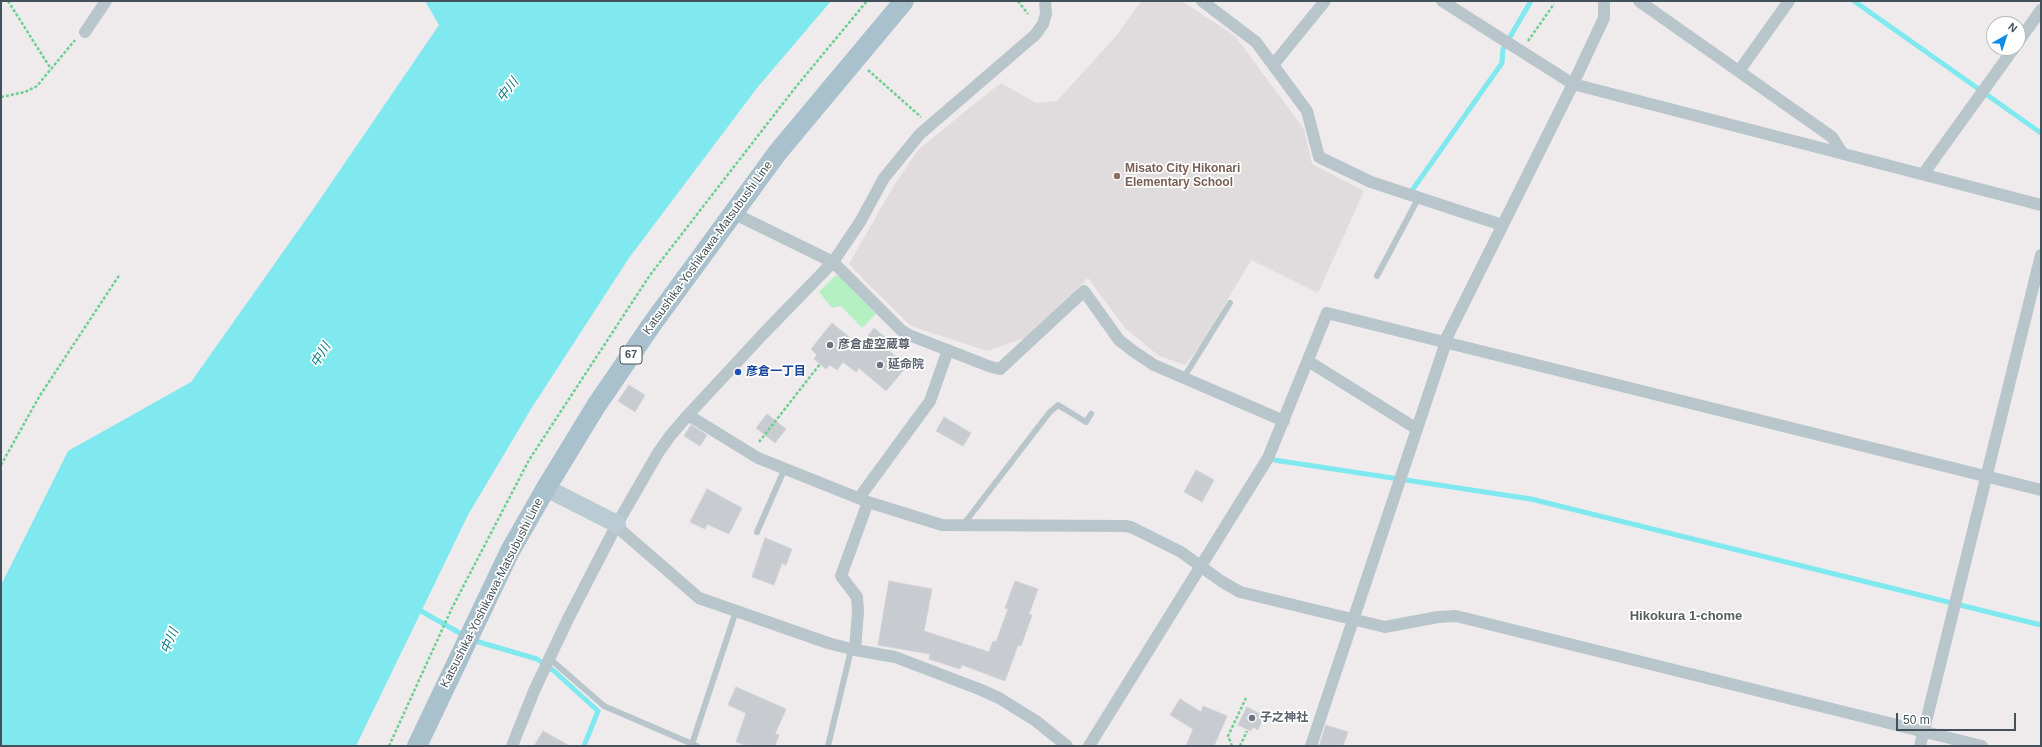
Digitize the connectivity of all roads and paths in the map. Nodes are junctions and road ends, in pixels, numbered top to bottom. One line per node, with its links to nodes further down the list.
1 (8, 1): 21 (path)
2 (106, 1): 16 (street)
3 (904, 1): 19 (main road, Katsushika-Yoshikawa-Matsubushi Line / 67)
4 (1018, 1): 14 (path)
5 (1045, 1): 25 (street)
6 (1202, 1): 20 (street)
7 (1325, 1): 20 (street)
8 (1442, 1): 17 (street)
9 (1604, 1): 23 (street)
10 (1639, 1): 22 (street)
11 (1789, 1): 22 (street)
12 (1554, 4): 17 (path)
13 (2041, 10): 15 (street)
14 (1028, 14)
15 (2026, 31)
16 (85, 32): 21 (path)
17 (1521, 51): 23 (street)
18 (2008, 56): 27 (street)
19 (855, 58): 25 (path); 30 (main road, Katsushika-Yoshikawa-Matsubushi Line / 67)
20 (1273, 65): 28 (street)
21 (51, 69): 24 (path)
22 (1739, 71): 26 (street)
23 (1573, 84): 26 (street); 31 (street)
24 (1, 97)
25 (930, 125): 33 (street)
26 (1843, 154): 27 (street)
27 (1924, 173): 29 (street)
28 (1419, 197): 31 (street); 35 (lane)
29 (2041, 205)
30 (733, 213): 33 (street); 50 (main road, Katsushika-Yoshikawa-Matsubushi Line / 67)
31 (1502, 225): 37 (street)
32 (2041, 255): 49 (street)
33 (833, 262): 38 (street); 43 (street)
34 (120, 274): 47 (path)
35 (1377, 276)
36 (1230, 303): 41 (lane)
37 (1446, 342): 39 (street); 45 (street); 49 (street)
38 (948, 350): 41 (street); 52 (street)
39 (1308, 361): 44 (street); 45 (street)
40 (820, 364): 46 (path)
41 (1184, 377): 44 (street)
42 (1092, 414): 54 (lane)
43 (688, 415): 46 (street); 53 (street)
44 (1284, 421): 56 (street)
45 (1417, 429): 58 (street)
46 (750, 454): 48 (street)
47 (1, 465)
48 (785, 468): 52 (street); 55 (lane)
49 (1987, 476): 51 (street); 63 (street)
50 (546, 488): 53 (street); 65 (main road, Katsushika-Yoshikawa-Matsubushi Line / 67)
51 (2041, 490)
52 (863, 500): 54 (street); 59 (street)
53 (616, 525): 57 (street); 60 (street)
54 (963, 525): 56 (street)
55 (757, 532)
56 (1201, 567): 58 (street); 69 (street)
57 (736, 611): 59 (street); 64 (lane)
58 (1354, 620): 63 (street); 72 (street)
59 (853, 650): 67 (lane); 68 (street)
60 (550, 658): 64 (lane); 66 (street)
61 (1246, 698): 70 (path)
62 (1247, 731): 71 (path)
63 (1924, 731): 73 (street); 74 (street)
64 (694, 745)
65 (417, 746)
66 (512, 746)
67 (828, 746)
68 (1067, 746)
69 (1089, 746)
70 (1232, 746)
71 (1240, 746)
72 (1311, 746)
73 (1920, 746)
74 (1982, 746)

